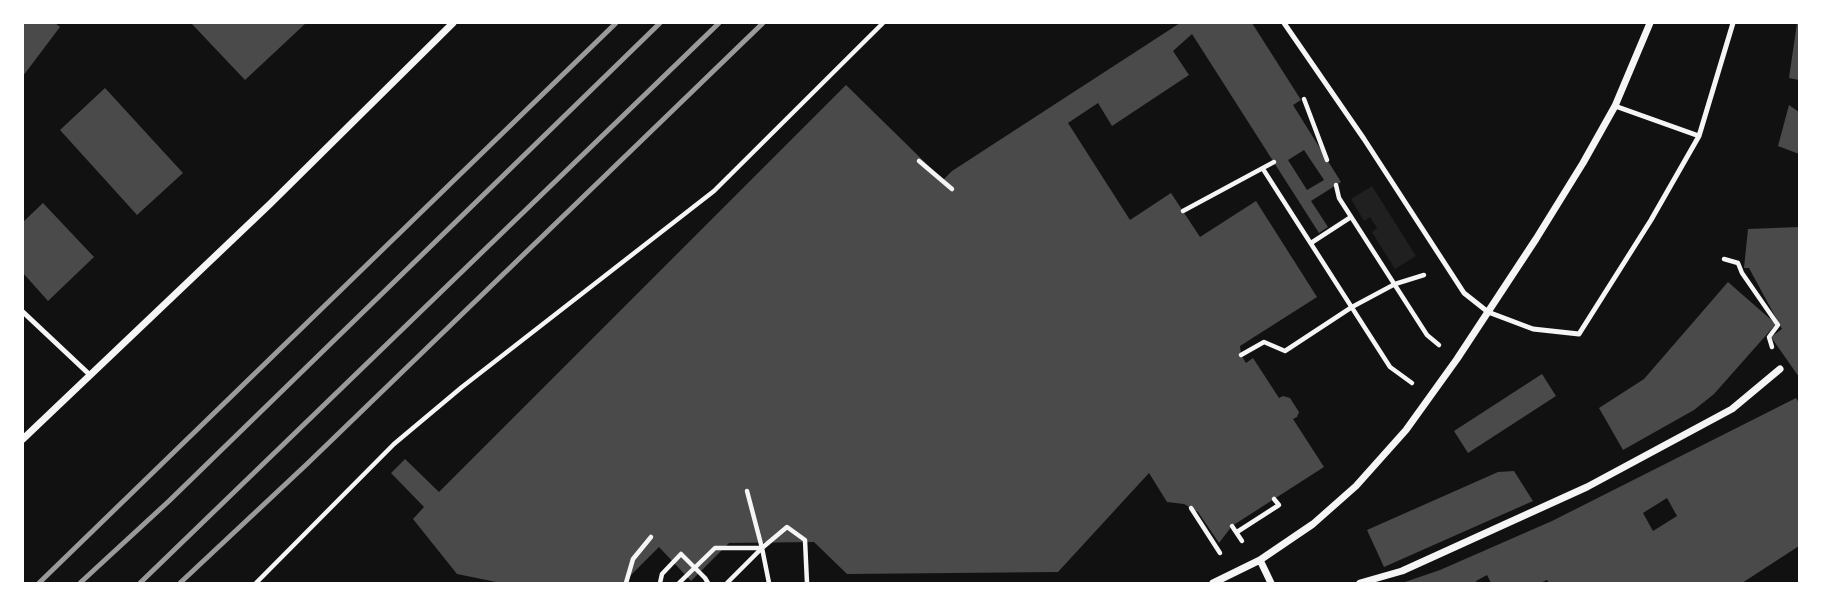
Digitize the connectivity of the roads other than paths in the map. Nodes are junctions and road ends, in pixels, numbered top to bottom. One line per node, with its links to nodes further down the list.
1 (453, 23): 10 (street)
2 (1284, 23): 8 (lane)
3 (1650, 23): 5 (street)
4 (1733, 23): 6 (lane)
5 (1615, 106): 6 (lane); 8 (street)
6 (1699, 136): 8 (lane)
7 (23, 312): 10 (lane)
8 (1488, 312): 12 (street)
9 (1780, 369): 15 (street)
10 (90, 375): 11 (street)
11 (23, 439)
12 (1260, 560): 13 (street); 14 (street)
13 (1213, 583)
14 (1271, 583)
15 (1360, 583)

